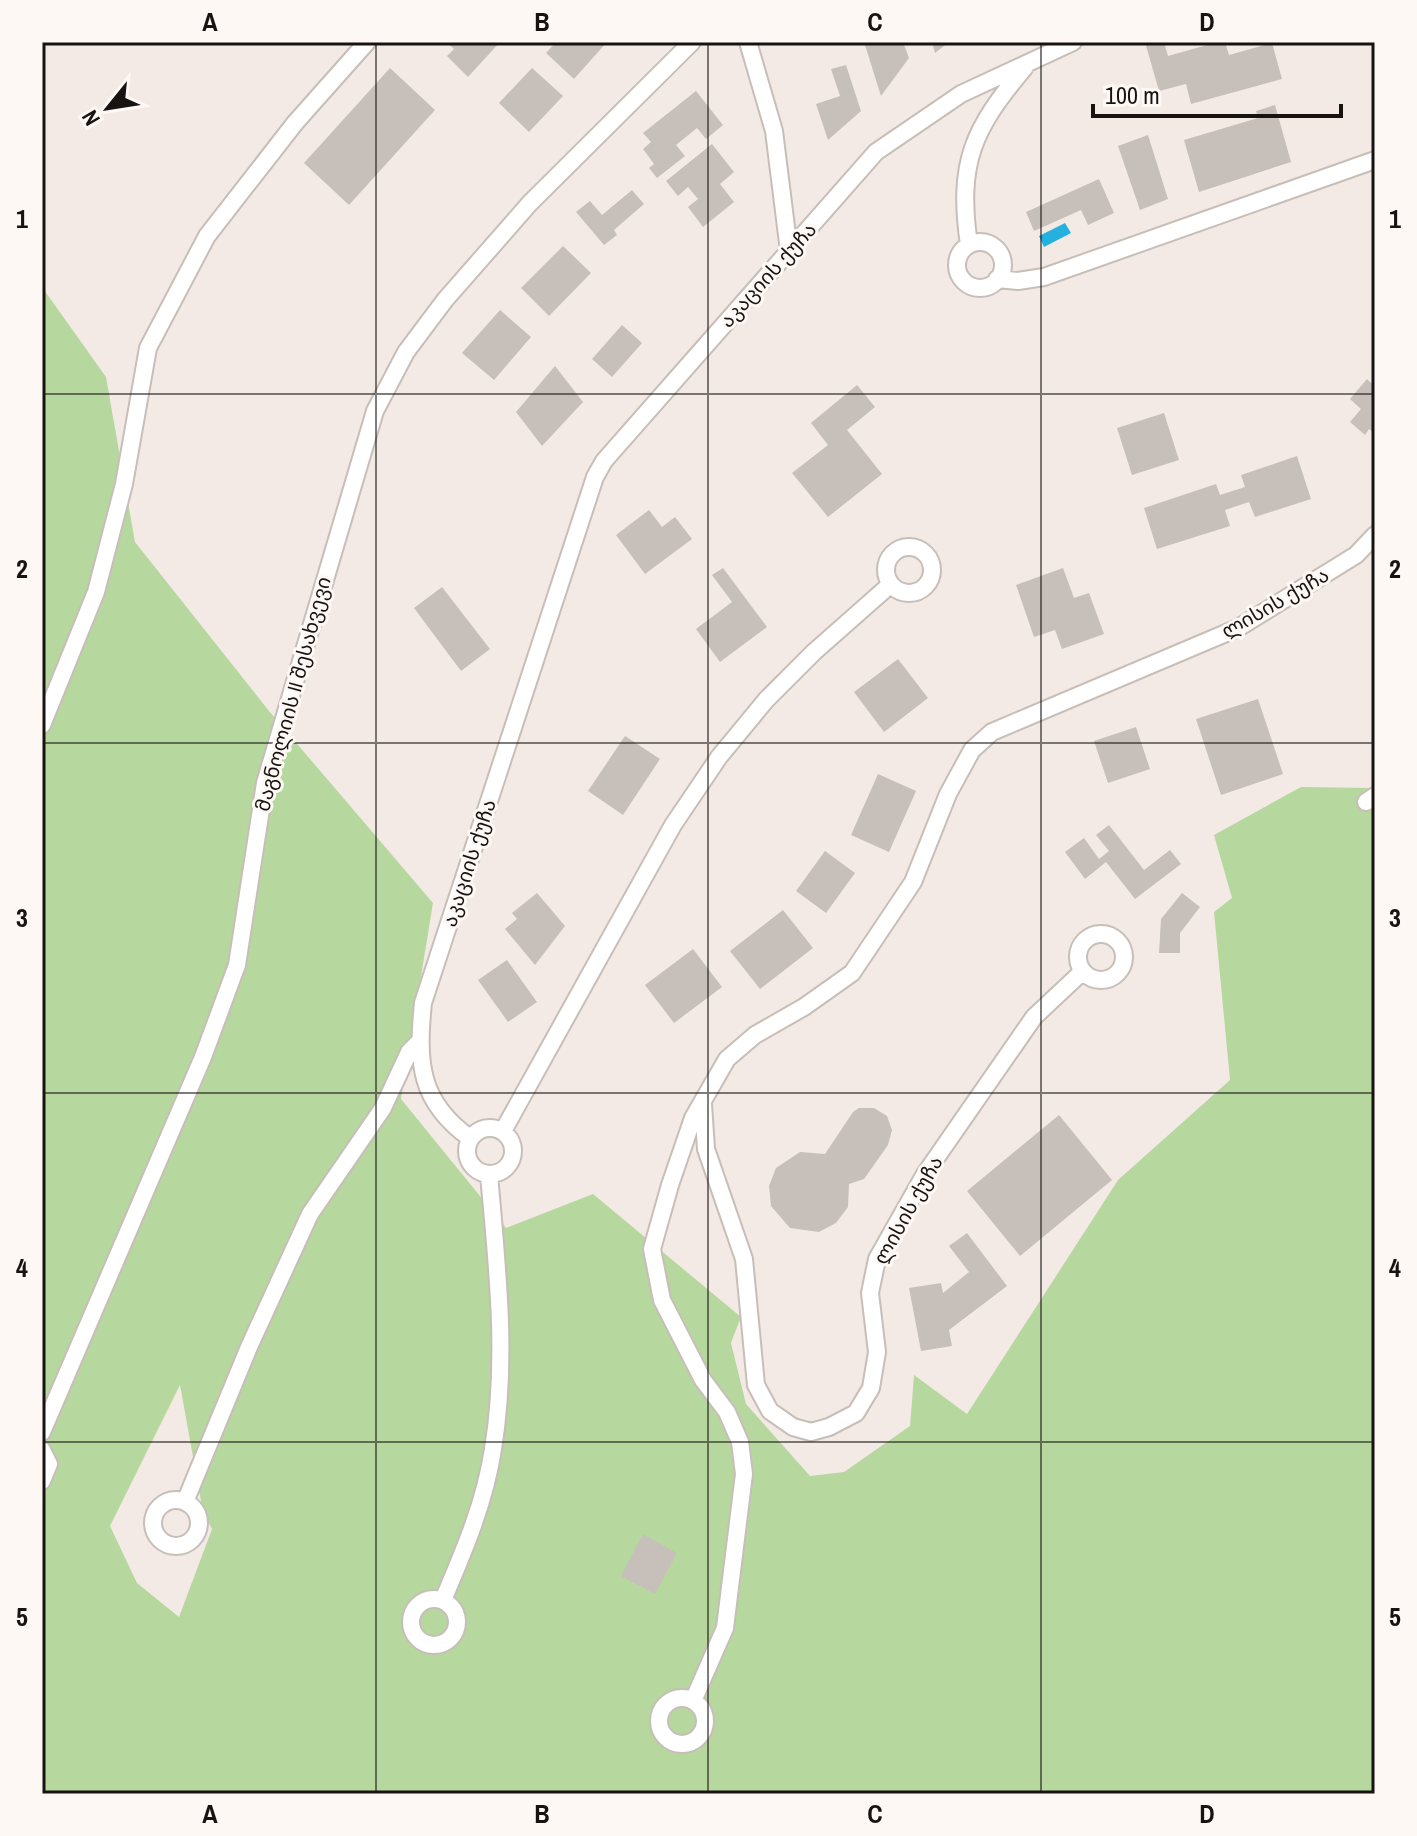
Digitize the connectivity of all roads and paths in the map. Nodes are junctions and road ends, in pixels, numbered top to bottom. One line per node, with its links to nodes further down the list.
1 (367, 42): 12 (street)
2 (692, 42): 19 (street, მაგნოლიის II შესახვევი)
3 (748, 42): 8 (street)
4 (1073, 42): 5 (street)
5 (1029, 63): 7 (street); 8 (street, აკაციის ქუჩა)
6 (1375, 160): 9 (street)
7 (969, 245): 9 (street); 9 (street)
8 (789, 251): 14 (street, აკაციის ქუჩა)
9 (997, 279)
10 (1375, 535): 15 (street, ლისის ქუჩა)
11 (891, 584): 16 (street)
12 (42, 725)
13 (1083, 971): 15 (street, ლისის ქუჩა)
14 (419, 1042): 17 (street, აკაციის ქუჩა); 22 (street)
15 (703, 1102): 24 (street, ლისის ქუჩა)
16 (503, 1131): 17 (street); 18 (street)
17 (470, 1138): 18 (street)
18 (489, 1175): 23 (street)
19 (42, 1432)
20 (42, 1450): 21 (street)
21 (42, 1481)
22 (185, 1502)
23 (443, 1600)
24 (693, 1701)

